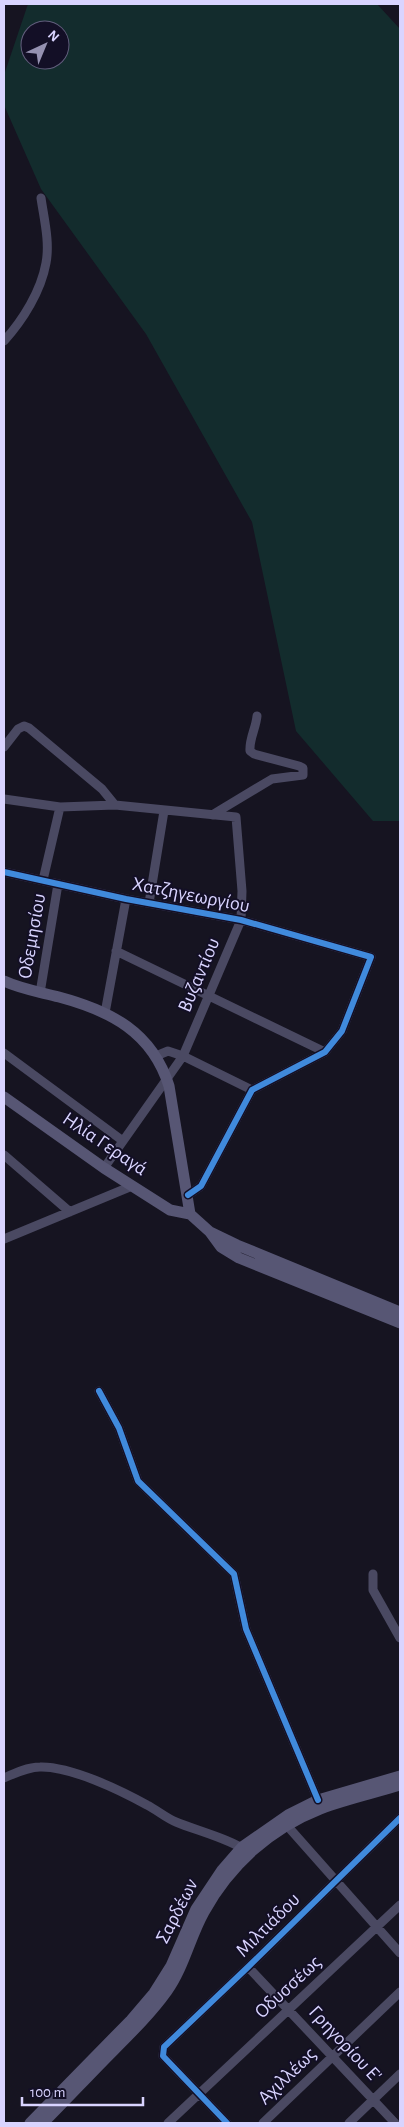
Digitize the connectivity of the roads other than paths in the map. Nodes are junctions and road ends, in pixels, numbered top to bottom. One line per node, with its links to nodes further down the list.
1 (41, 198): 2 (street)
2 (4, 340)
3 (257, 716): 9 (street)
4 (4, 747): 6 (street)
5 (4, 799): 7 (street)
6 (115, 805): 7 (street); 8 (street)
7 (60, 806): 11 (street, Οδεμησίου)
8 (164, 811): 9 (street); 14 (street)
9 (212, 815): 15 (street, Βυζαντίου)
10 (4, 872): 11 (street, Χατζηγεωργίου)
11 (43, 880): 12 (street, Χατζηγεωργίου)
12 (58, 884): 13 (street, Χατζηγεωργίου); 18 (street, Οδεμησίου)
13 (126, 899): 14 (street, Χατζηγεωργίου); 16 (street)
14 (149, 903): 15 (street, Χατζηγεωργίου)
15 (241, 920): 19 (street, Βυζαντίου); 21 (street, Χατζηγεωργίου)
16 (116, 951): 19 (street); 20 (street)
17 (4, 982): 18 (street)
18 (40, 993): 20 (street)
19 (209, 996): 21 (street); 24 (street, Βυζαντίου)
20 (105, 1013): 23 (street)
21 (325, 1052): 26 (street)
22 (4, 1053): 28 (street)
23 (156, 1056): 24 (street); 25 (street)
24 (184, 1056): 25 (street, Βυζαντίου); 26 (street)
25 (167, 1080): 28 (street, Βυζαντίου); 32 (street)
26 (252, 1090): 32 (street)
27 (4, 1097): 30 (street, Ηλία Γεραγά)
28 (123, 1140): 30 (street, Βυζαντίου)
29 (4, 1155): 33 (street)
30 (104, 1168): 31 (street, Ηλία Γεραγά)
31 (132, 1186): 33 (street); 34 (street, Ηλία Γεραγά)
32 (188, 1195): 34 (street)
33 (70, 1212): 36 (street)
34 (190, 1214): 35 (street)
35 (210, 1232): 37 (street); 38 (street)
36 (4, 1239)
37 (400, 1312)
38 (400, 1323)
39 (99, 1391): 45 (street)
40 (373, 1574): 41 (street)
41 (400, 1638)
42 (400, 1776): 45 (street, Σαρδέων)
43 (4, 1778): 48 (street)
44 (400, 1785): 47 (street, Σαρδέων)
45 (318, 1800): 47 (street, Σαρδέων)
46 (400, 1818): 49 (street, Μιλτιάδου)
47 (284, 1822): 48 (street, Σαρδέων); 49 (street)
48 (245, 1850): 60 (street, Σαρδέων); 61 (street, Σαρδέων)
49 (335, 1880): 51 (street); 53 (street, Μιλτιάδου)
50 (400, 1905): 51 (street, Οδυσσέως)
51 (376, 1927): 52 (street); 55 (street, Οδυσσέως)
52 (400, 1953)
53 (248, 1967): 55 (street, Γρηγορίου Ε'); 58 (street, Μιλτιάδου)
54 (400, 1992): 56 (street, Αχιλλέως)
55 (290, 2010): 56 (street, Γρηγορίου Ε'); 58 (street, Οδυσσέως)
56 (332, 2056): 59 (street, Γρηγορίου Ε'); 64 (street, Αχιλλέως)
57 (400, 2074): 59 (street)
58 (199, 2093): 62 (street, Οδυσσέως); 63 (street)
59 (373, 2100): 65 (street); 66 (street, Γρηγορίου Ε')
60 (30, 2123)
61 (43, 2123)
62 (168, 2123)
63 (227, 2123)
64 (263, 2123)
65 (349, 2123)
66 (395, 2123)

